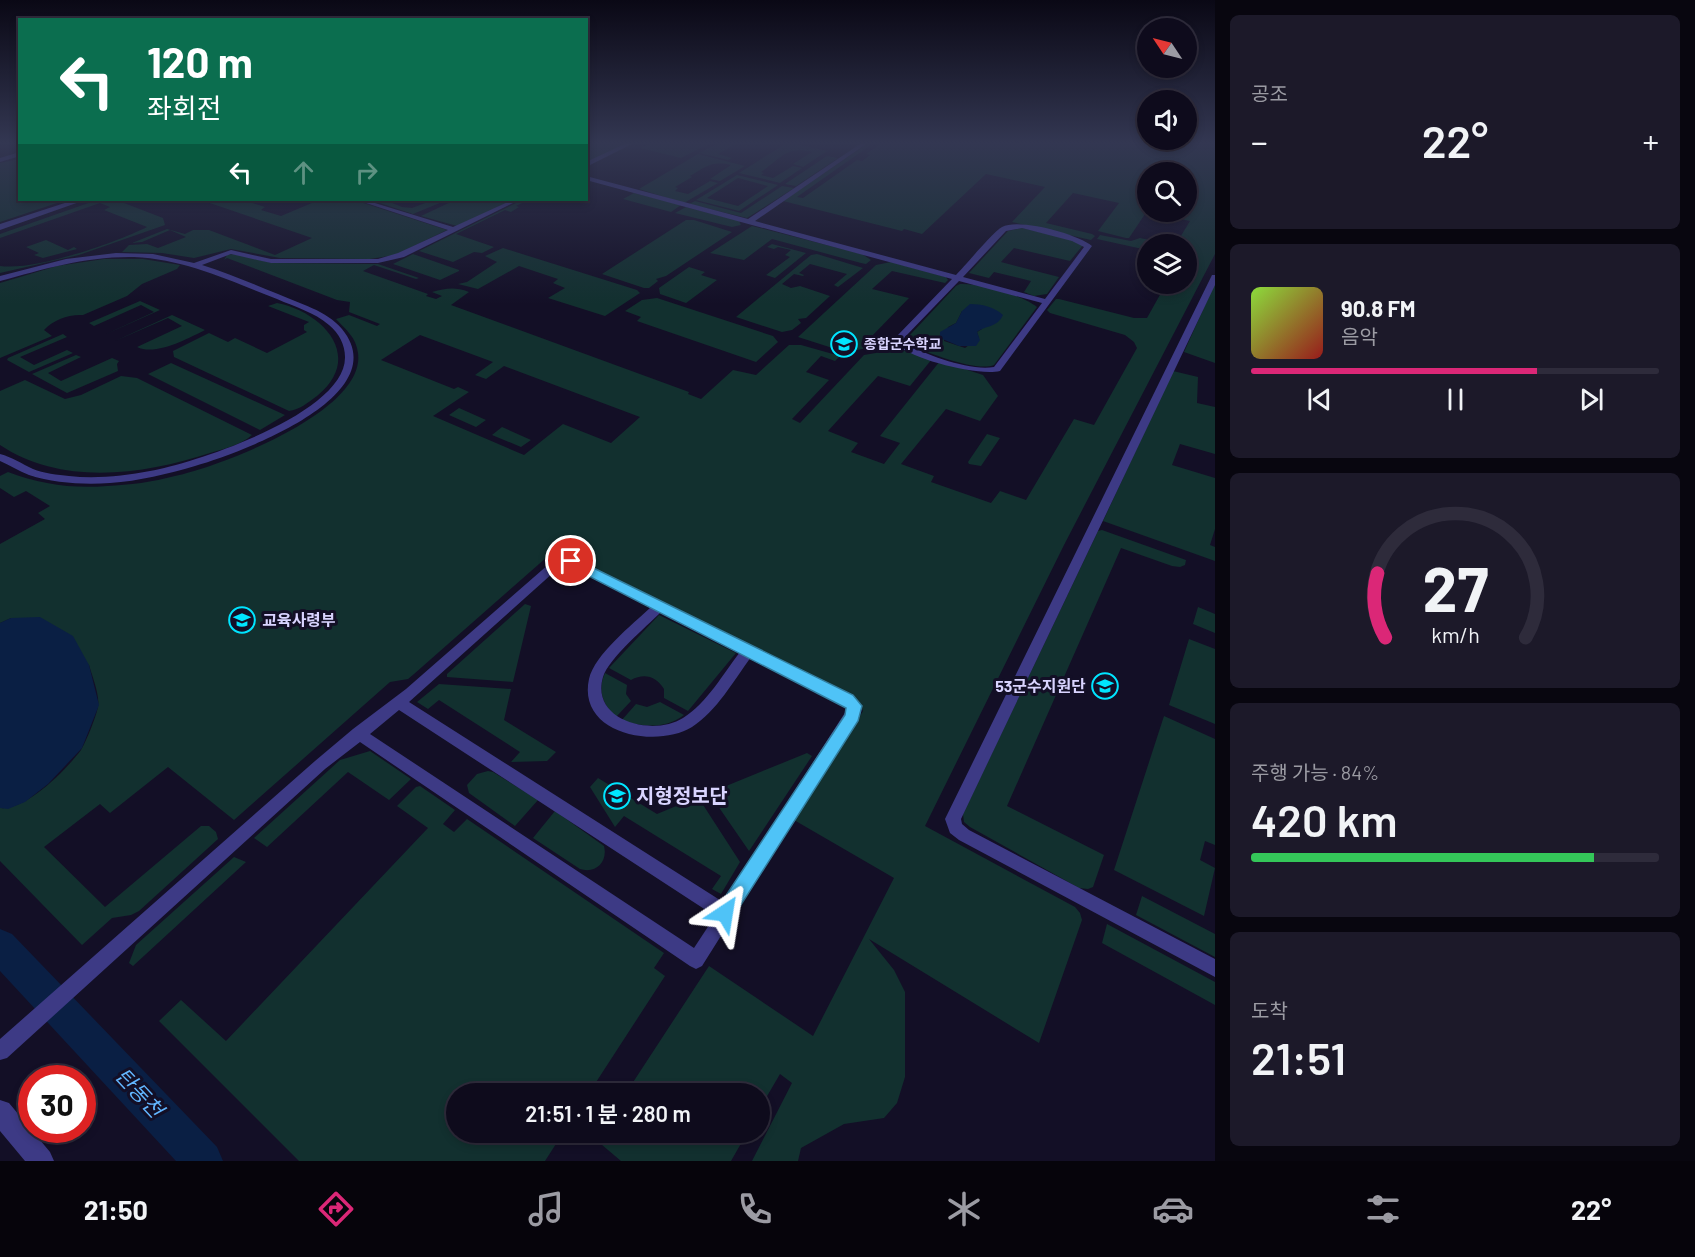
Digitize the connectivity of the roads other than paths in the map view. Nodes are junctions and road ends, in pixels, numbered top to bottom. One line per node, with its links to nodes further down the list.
1 (653, 196): 6 (street)
2 (787, 196): 6 (street)
3 (78, 201): 7 (street)
4 (363, 201): 8 (street)
5 (514, 201): 8 (street)
6 (749, 222): 11 (street)
7 (0, 227)
8 (455, 230): 9 (street)
9 (197, 264): 12 (street); 14 (street)
10 (1215, 277): 20 (street)
11 (957, 278): 13 (street); 13 (street); 13 (street)
12 (0, 279)
13 (1047, 302)
14 (0, 457)
15 (659, 606): 16 (street); 16 (street); 17 (street)
16 (749, 650): 19 (street)
17 (398, 702): 18 (street); 19 (street)
18 (358, 733): 19 (street); 21 (street)
19 (725, 913)
20 (1215, 968)
21 (4, 1047)
22 (0, 1112): 23 (street)
23 (41, 1161)

